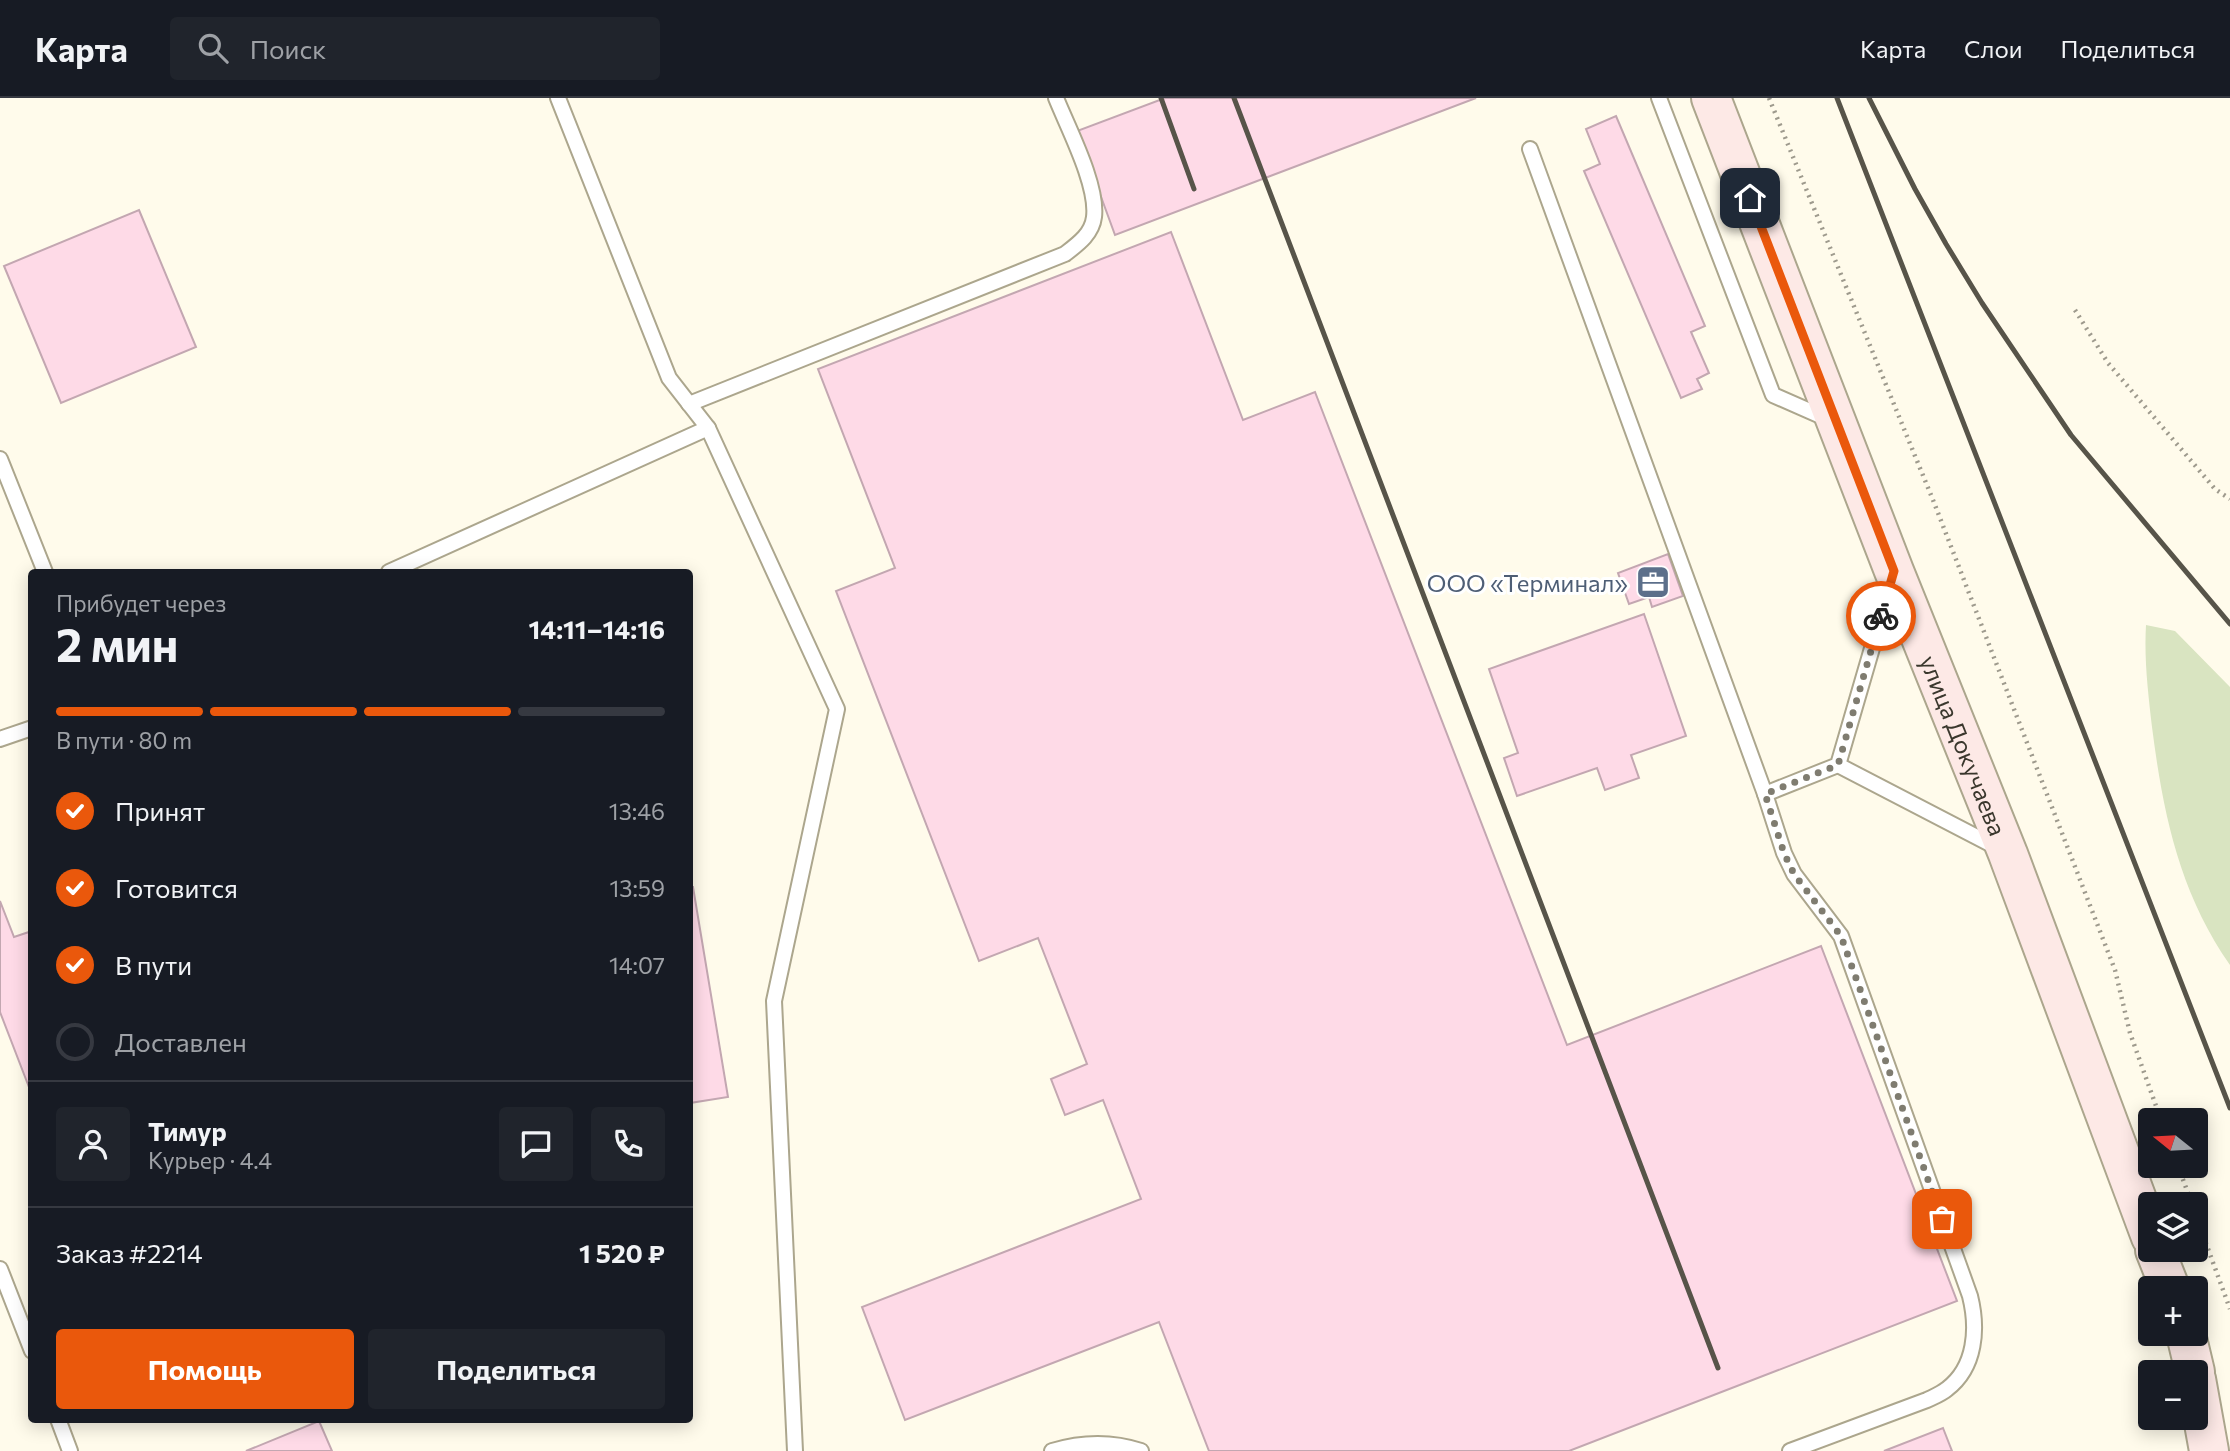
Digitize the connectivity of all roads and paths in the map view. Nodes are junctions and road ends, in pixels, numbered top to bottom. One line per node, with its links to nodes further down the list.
1 (558, 98): 8 (lane)
2 (1056, 98): 8 (lane)
3 (1659, 98): 9 (lane)
4 (1711, 98): 9 (main road, улица Докучаева)
5 (1769, 98): 21 (path)
6 (1530, 149): 19 (lane)
7 (2075, 310): 12 (path)
8 (689, 404): 10 (lane)
9 (1836, 423): 15 (main road, улица Докучаева)
10 (708, 428): 14 (lane); 30 (lane)
11 (0, 459): 13 (lane)
12 (2230, 499)
13 (44, 569)
14 (396, 569)
15 (1894, 571): 18 (lane); 20 (main road, улица Докучаева)
16 (28, 729): 17 (lane)
17 (0, 739)
18 (1838, 765): 19 (lane); 20 (lane)
19 (1765, 794): 33 (lane)
20 (2008, 854): 22 (main road, улица Докучаева)
21 (2157, 1108)
22 (2138, 1202)
23 (2208, 1249): 25 (path)
24 (0, 1269): 26 (lane)
25 (2230, 1309)
26 (28, 1341)
27 (60, 1423): 29 (lane)
28 (2206, 1430): 34 (main road)
29 (70, 1451)
30 (795, 1451)
31 (1052, 1451): 32 (lane)
32 (1141, 1451)
33 (1790, 1451)
34 (2210, 1451)

